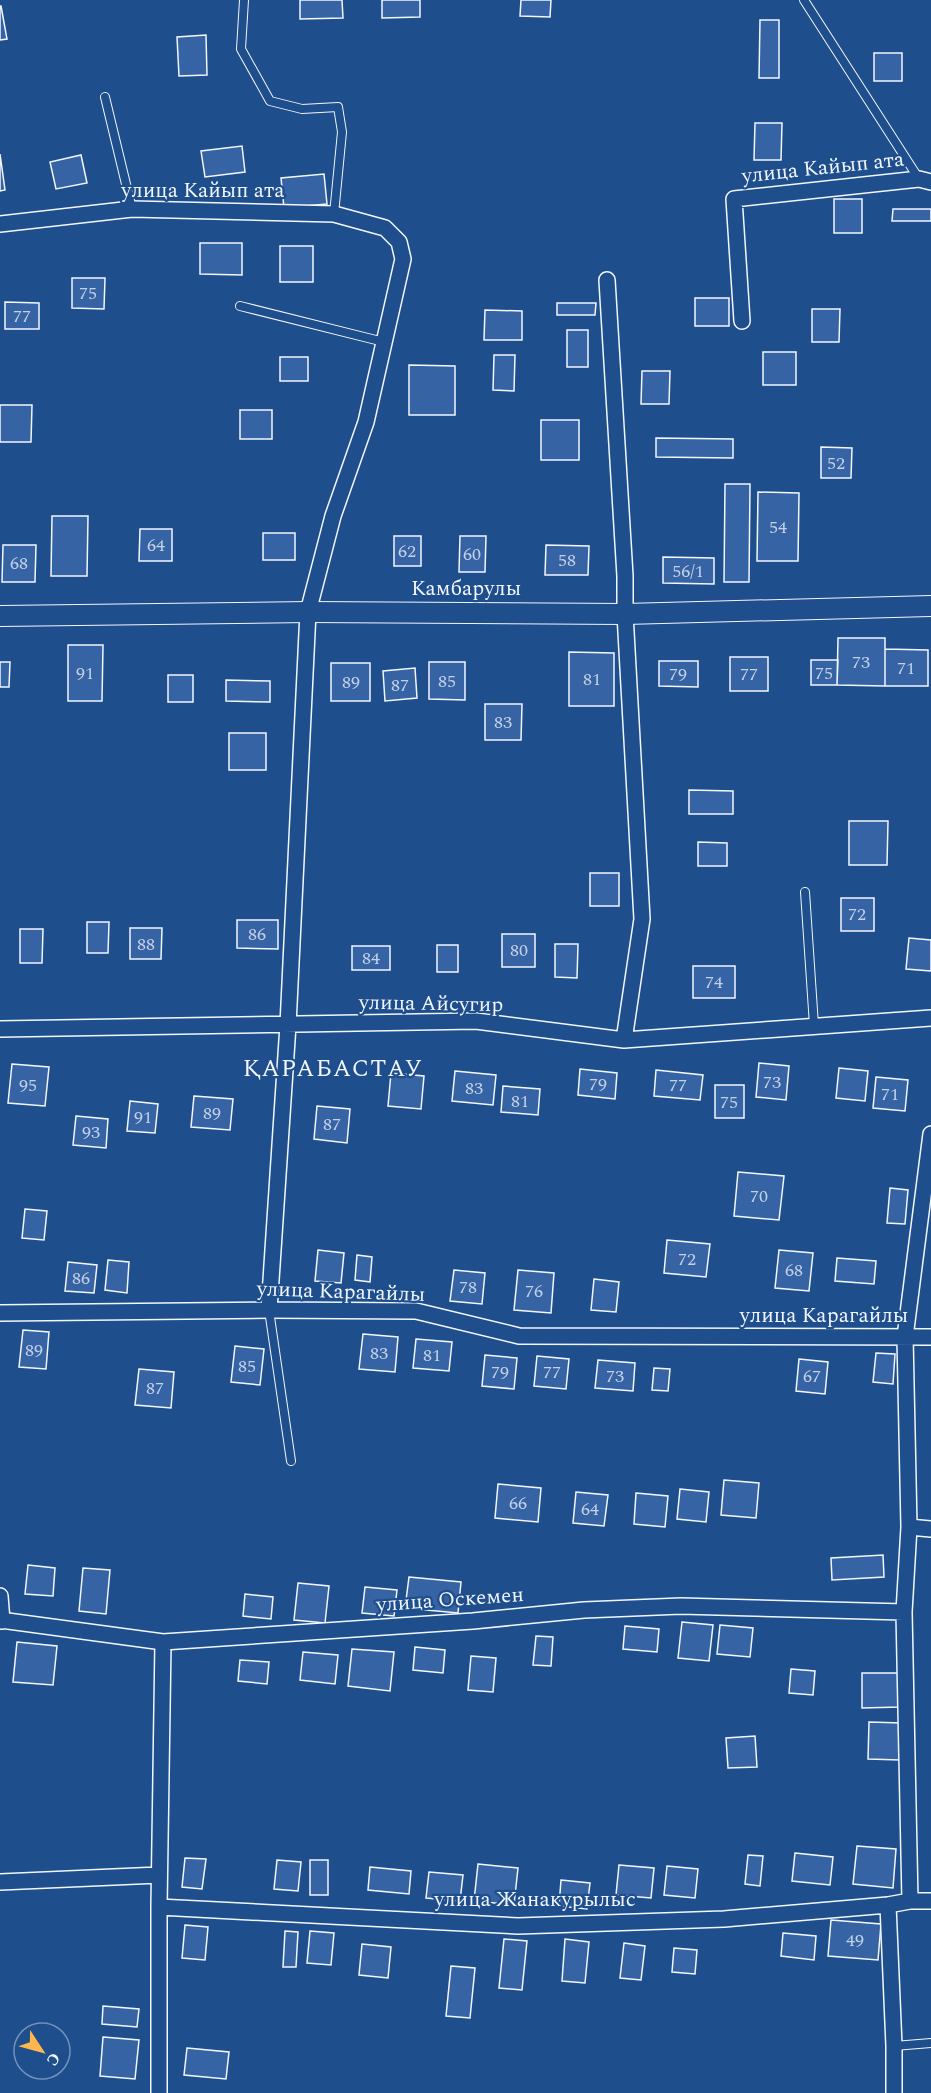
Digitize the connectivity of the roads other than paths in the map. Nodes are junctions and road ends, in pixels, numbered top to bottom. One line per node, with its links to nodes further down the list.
1 (244, 0): 6 (lane)
2 (804, 0): 4 (lane)
3 (105, 97): 5 (lane)
4 (925, 181): 10 (street, улица Кайып ата)
5 (132, 209): 6 (street, улица Кайып ата); 7 (street, улица Кайып ата)
6 (334, 214): 11 (street, улица Кайып ата)
7 (0, 224)
8 (607, 280): 14 (street)
9 (240, 306): 11 (lane)
10 (742, 321)
11 (384, 342): 13 (street)
12 (931, 606): 14 (street, Камбарулы)
13 (309, 612): 14 (street, Камбарулы); 15 (street, Камбарулы); 18 (street)
14 (625, 614): 21 (street)
15 (0, 616)
16 (805, 892): 19 (lane)
17 (931, 1018): 19 (street, улица Айсугир)
18 (288, 1025): 20 (street, улица Айсугир); 21 (street, улица Айсугир); 23 (street)
19 (814, 1026): 21 (street, улица Айсугир)
20 (0, 1029)
21 (624, 1040)
22 (931, 1134): 25 (street)
23 (269, 1310): 24 (street, улица Карагайлы); 25 (street, улица Карагайлы); 27 (lane)
24 (0, 1313)
25 (905, 1337): 26 (street, улица Карагайлы); 28 (street)
26 (931, 1337)
27 (291, 1461)
28 (909, 1527): 29 (street); 31 (street)
29 (931, 1529)
30 (0, 1596): 32 (street)
31 (904, 1612): 33 (street, улица Оскемен); 36 (street)
32 (1, 1621): 33 (street, улица Оскемен)
33 (163, 1641): 34 (street)
34 (159, 1875): 35 (street); 39 (street)
35 (0, 1882)
36 (910, 1901): 37 (street, улица Жанакурылыс); 38 (street, улица Жанакурылыс)
37 (931, 1901)
38 (888, 1905): 39 (street, улица Жанакурылыс); 41 (street)
39 (159, 1907): 42 (street)
40 (931, 2043): 41 (lane)
41 (894, 2046): 43 (street)
42 (159, 2093)
43 (894, 2093)

